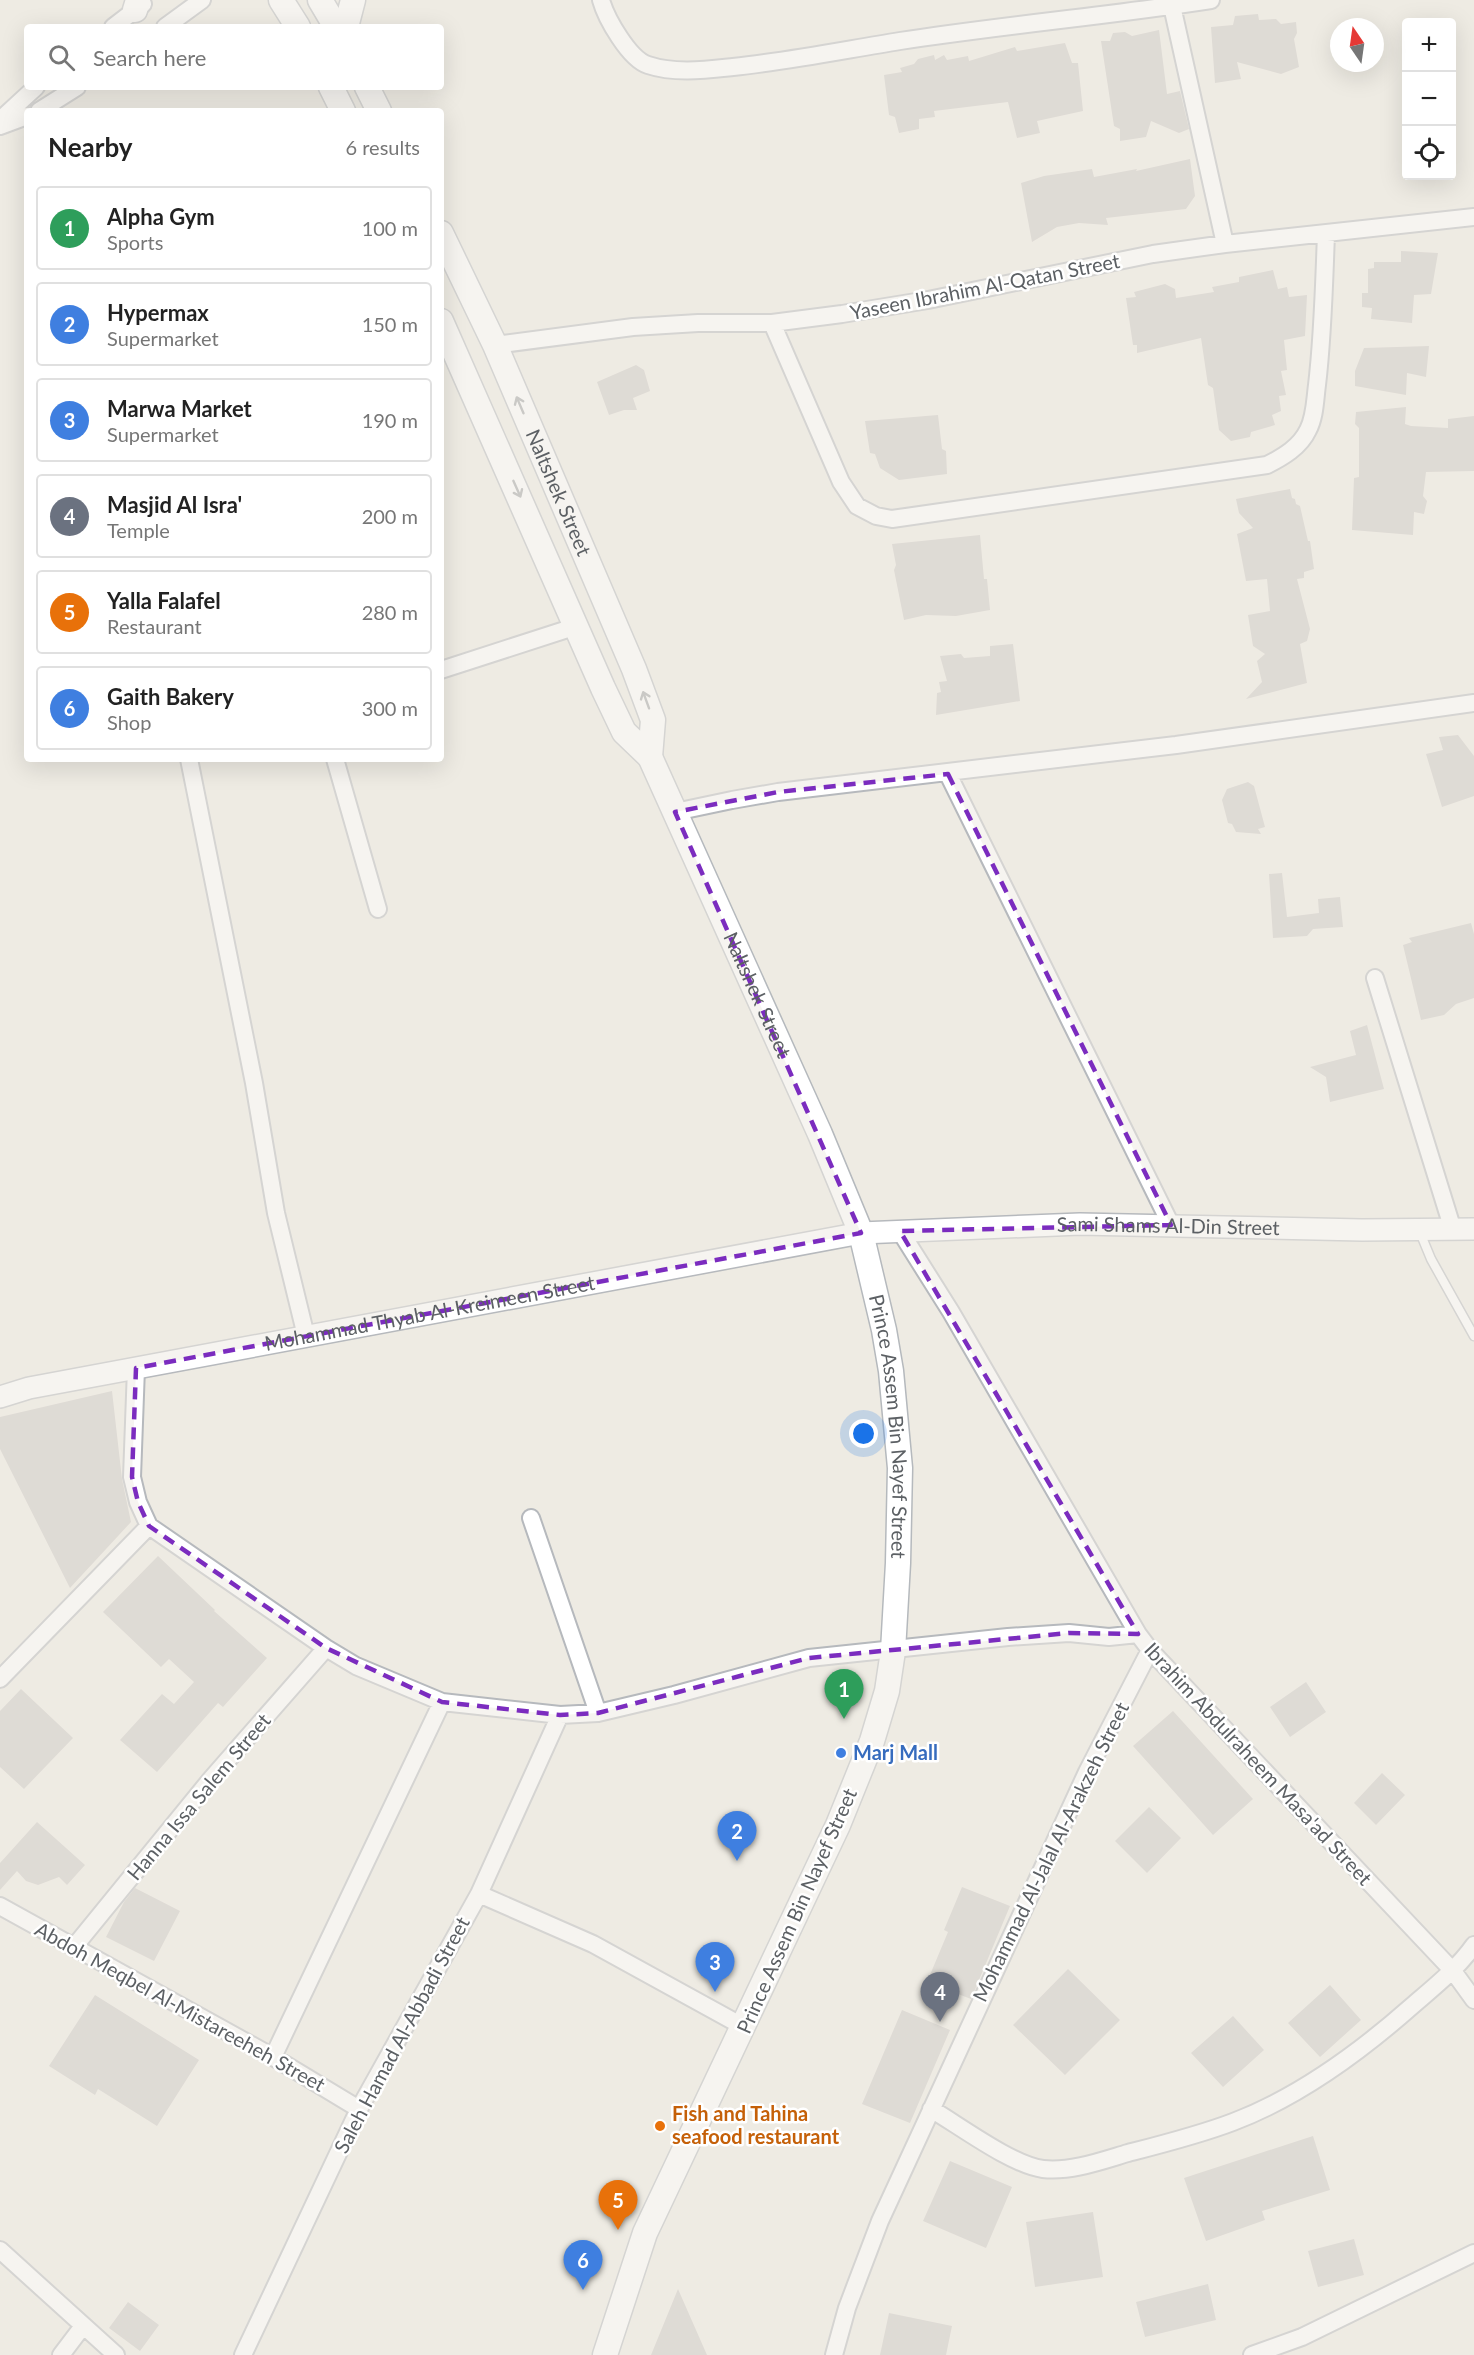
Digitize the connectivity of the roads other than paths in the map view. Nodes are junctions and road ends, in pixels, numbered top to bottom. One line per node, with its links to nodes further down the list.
1 (202, 0): 10 (street)
2 (282, 0): 11 (main road)
3 (320, 0): 12 (main road)
4 (353, 0): 13 (main road)
5 (601, 0): 8 (street)
6 (1211, 0): 8 (street)
7 (141, 3): 9 (street)
8 (1172, 6): 27 (street)
9 (116, 24)
10 (169, 24)
11 (296, 24)
12 (334, 24)
13 (347, 24)
14 (33, 90): 22 (street)
15 (72, 90): 18 (street)
16 (332, 90): 19 (main road)
17 (369, 90): 20 (main road)
18 (44, 108)
19 (342, 108)
20 (378, 108)
21 (24, 117): 23 (street)
22 (0, 120)
23 (0, 126)
24 (1474, 217): 25 (street, Yaseen Ibrahim Al-Qatan Street)
25 (1326, 234): 27 (street, Yaseen Ibrahim Al-Qatan Street); 28 (street)
26 (444, 239): 30 (main road, Naltshek Street)
27 (1225, 243): 28 (street, Yaseen Ibrahim Al-Qatan Street)
28 (772, 323): 30 (street, Yaseen Ibrahim Al-Qatan Street)
29 (444, 328): 31 (main road, Naltshek Street, one-way to 31)
30 (495, 345): 34 (main road, Naltshek Street, one-way to 30)
31 (574, 627): 32 (street); 34 (main road, Naltshek Street)
32 (444, 669)
33 (1474, 704): 37 (street)
34 (650, 757): 38 (main road, Naltshek Street)
35 (190, 762): 47 (street)
36 (336, 762): 39 (street)
37 (948, 774): 38 (street); 41 (street)
38 (675, 812): 46 (main road, Naltshek Street)
39 (378, 909)
40 (1375, 978): 44 (street)
41 (1171, 1225): 43 (street, Sami Shams Al-Din Street); 45 (street, Sami Shams Al-Din Street)
42 (1474, 1229): 44 (street, Sami Shams Al-Din Street)
43 (1419, 1230): 44 (street, Sami Shams Al-Din Street); 48 (lane)
44 (1453, 1230)
45 (900, 1232): 46 (street, Sami Shams Al-Din Street); 53 (street, Ibrahim Abdulraheem Masa'ad Street)
46 (861, 1233): 47 (street, Mohammad Thyab Al-Kreimeen Street); 56 (main road, Prince Assem Bin Nayef Street)
47 (306, 1336): 49 (street, Mohammad Thyab Al-Kreimeen Street)
48 (1474, 1336)
49 (136, 1368): 50 (street, Mohammad Thyab Al-Kreimeen Street); 52 (street)
50 (0, 1397)
51 (531, 1518): 59 (street)
52 (148, 1526): 54 (street); 57 (street)
53 (1138, 1634): 55 (street, Ibrahim Abdulraheem Masa'ad Street); 56 (street)
54 (326, 1648): 58 (street); 64 (street, Hanna Issa Salem Street)
55 (1150, 1650): 65 (street, Ibrahim Abdulraheem Masa'ad Street); 70 (street, Mohammad Al-Jalal Al-Arakzeh Street)
56 (893, 1651): 59 (street); 67 (main road, Prince Assem Bin Nayef Street)
57 (0, 1679)
58 (442, 1702): 60 (street); 68 (street)
59 (598, 1713): 60 (street)
60 (560, 1715): 61 (street, Saleh Hamad Al-Abbadi Street)
61 (479, 1894): 67 (street); 69 (street, Saleh Hamad Al-Abbadi Street)
62 (0, 1906): 64 (street, Abdoh Meqbel Al-Mistareeheh Street)
63 (1474, 1945): 65 (street)
64 (74, 1947): 68 (street, Abdoh Meqbel Al-Mistareeheh Street)
65 (1453, 1971): 66 (street, Ibrahim Abdulraheem Masa'ad Street); 70 (street)
66 (1474, 2000)
67 (744, 2026): 77 (main road, Prince Assem Bin Nayef Street)
68 (273, 2057): 69 (street, Abdoh Meqbel Al-Mistareeheh Street)
69 (359, 2109): 76 (street, Saleh Hamad Al-Abbadi Street)
70 (932, 2109): 78 (street, Mohammad Al-Jalal Al-Arakzeh Street)
71 (0, 2250): 73 (street)
72 (1474, 2253): 79 (street)
73 (83, 2326): 74 (street); 75 (street)
74 (61, 2355)
75 (116, 2355)
76 (243, 2355)
77 (605, 2355)
78 (834, 2355)
79 (1252, 2355)

